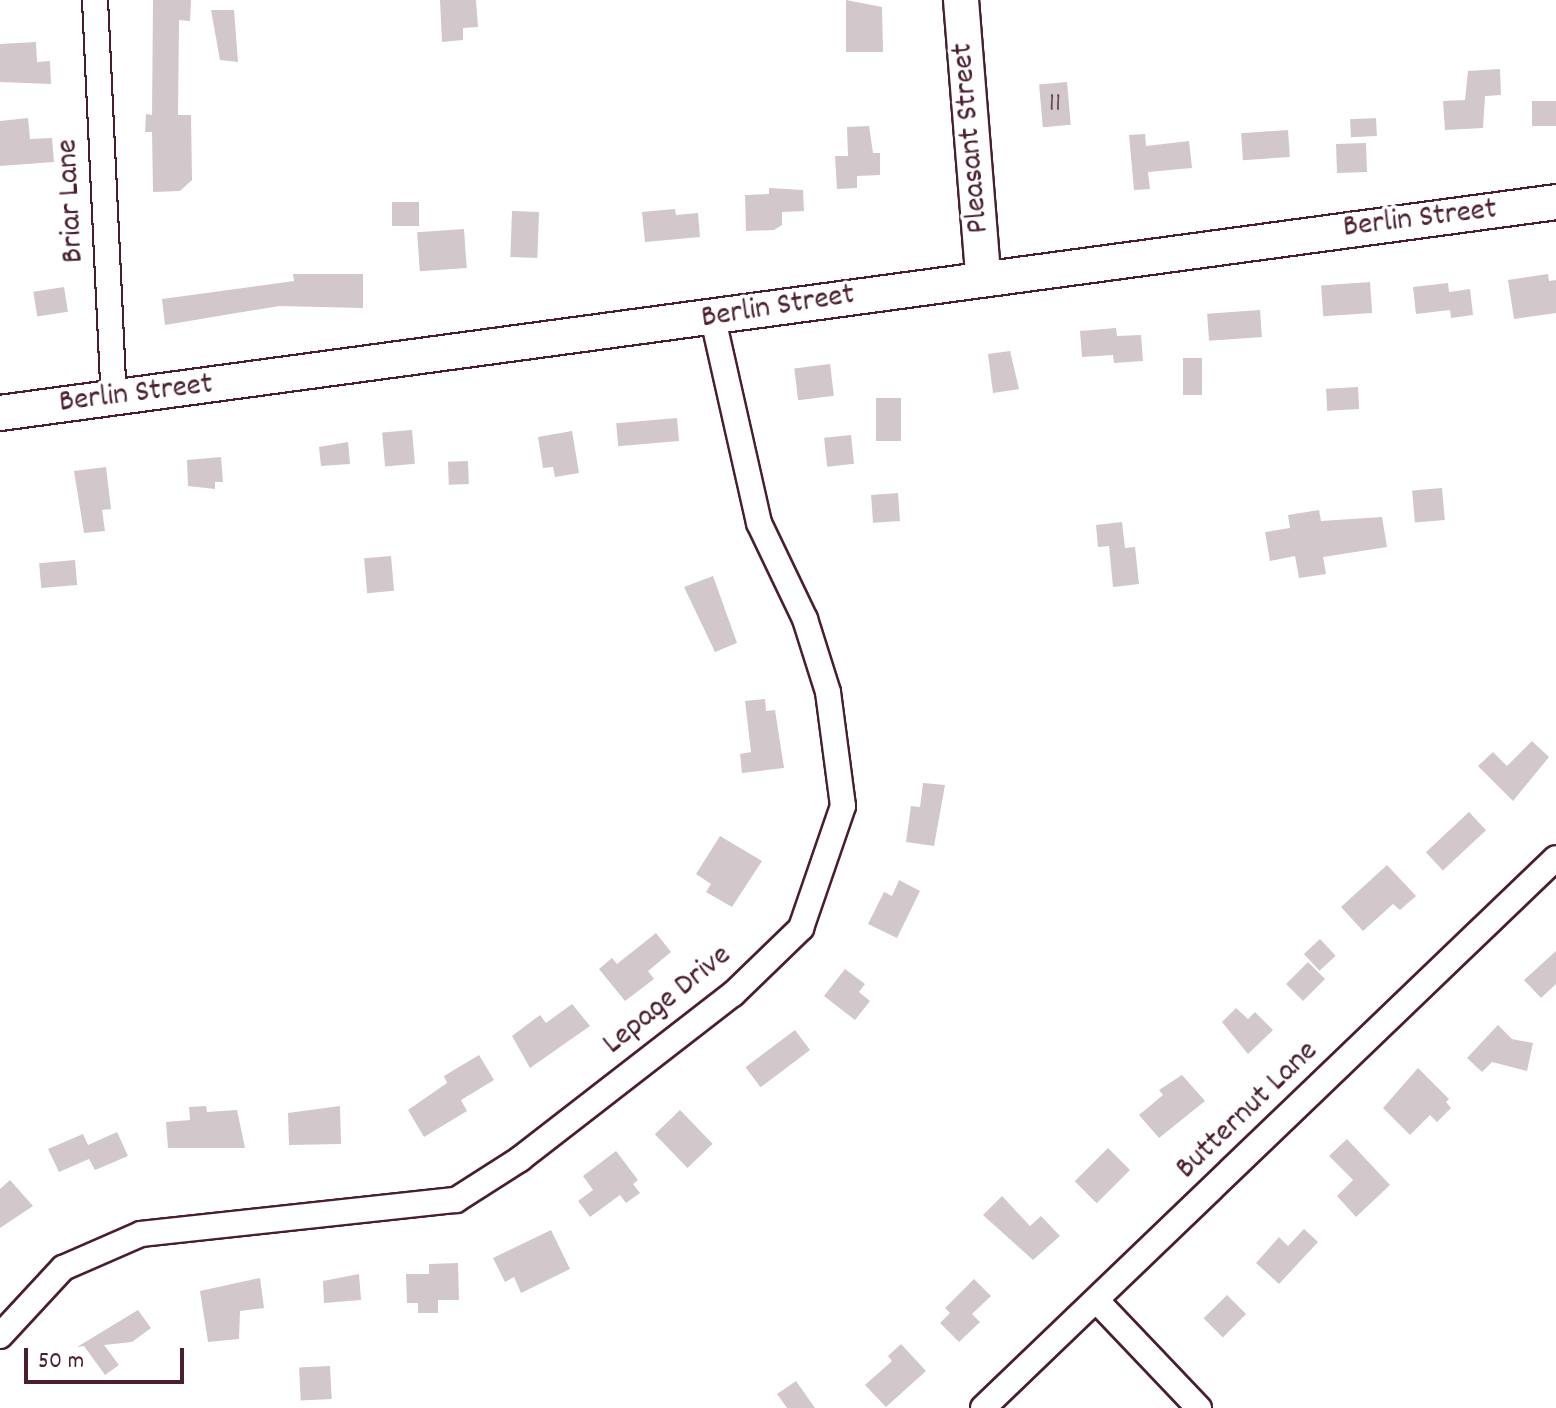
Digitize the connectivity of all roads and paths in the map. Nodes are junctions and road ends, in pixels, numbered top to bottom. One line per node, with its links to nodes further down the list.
1 (95, 0): 6 (street, Briar Lane)
2 (961, 0): 4 (main road, Pleasant Street)
3 (1556, 202): 4 (main road, Berlin Street)
4 (983, 276): 5 (main road, Berlin Street)
5 (713, 319): 6 (main road, Berlin Street); 10 (street, Lepage Drive)
6 (114, 398): 7 (main road, Berlin Street)
7 (0, 413)
8 (1556, 858): 9 (street, Butternut Lane)
9 (1097, 1301): 11 (street, Butternut Lane); 12 (street)
10 (0, 1336)
11 (983, 1408)
12 (1199, 1408)

